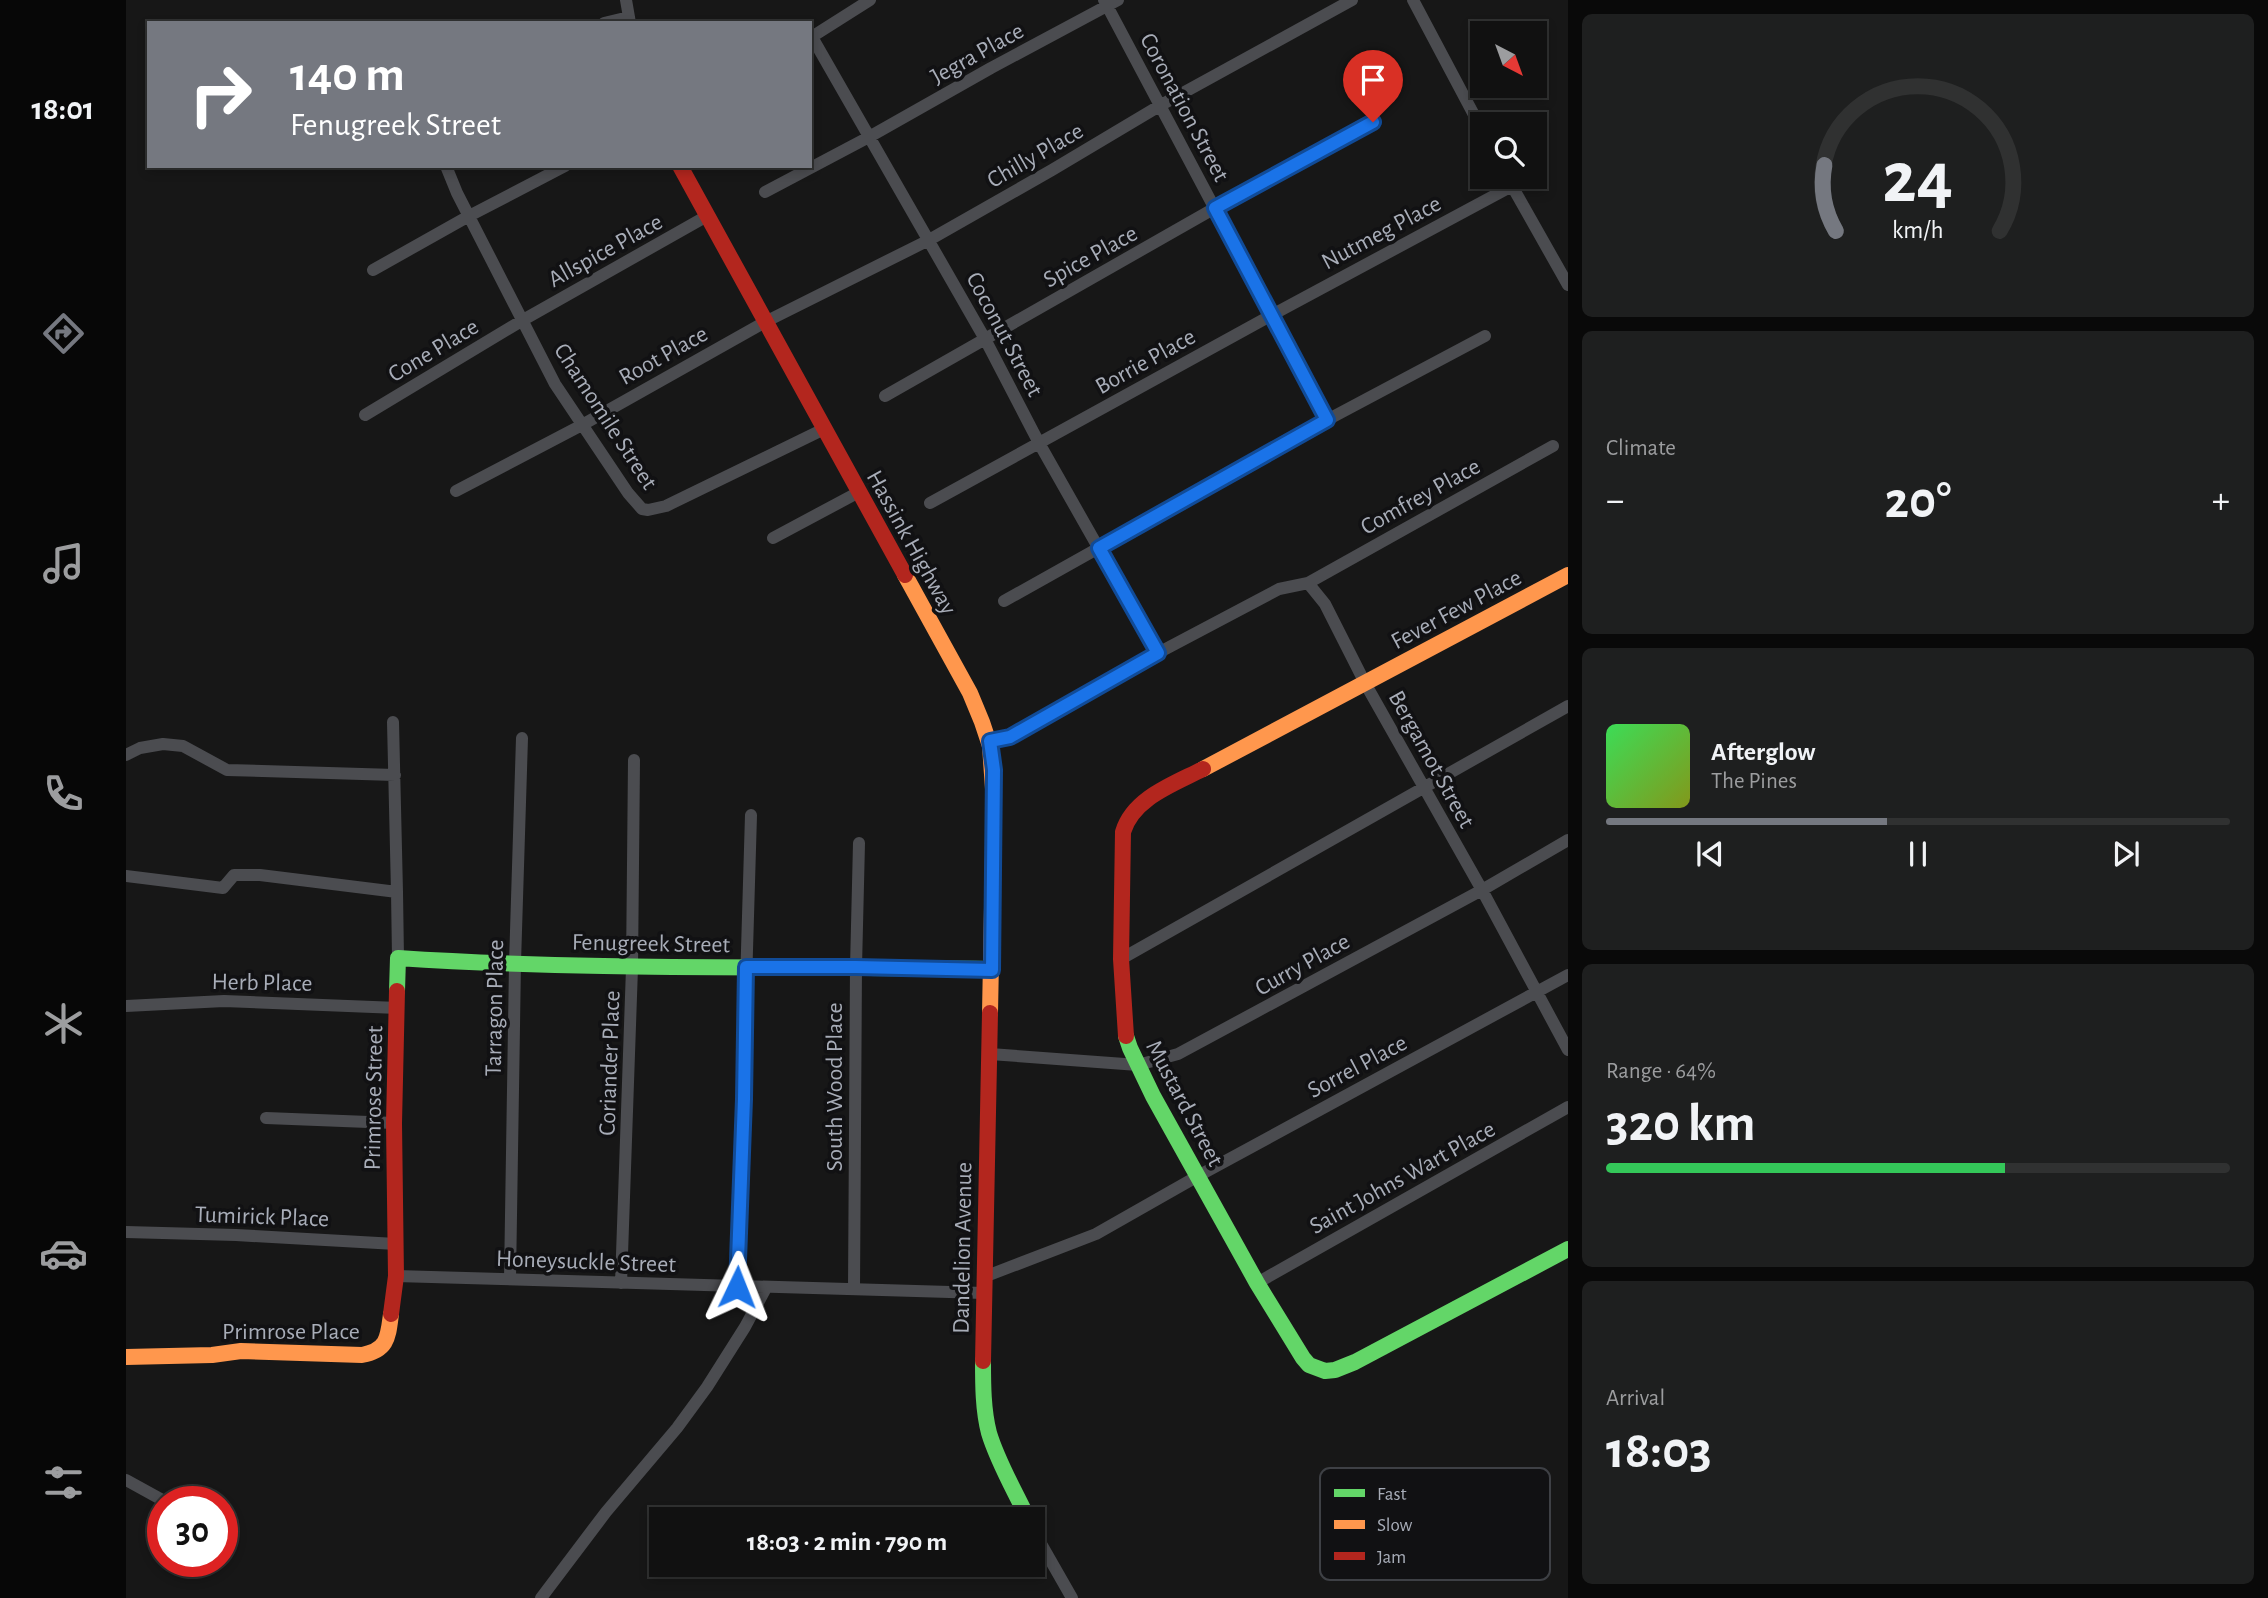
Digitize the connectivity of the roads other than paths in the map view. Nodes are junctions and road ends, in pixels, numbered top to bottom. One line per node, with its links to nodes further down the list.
1 (626, 0): 6 (street)
2 (870, 0): 7 (street)
3 (1352, 0): 9 (street, Chilly Place)
4 (1413, 0): 10 (street)
5 (1109, 2): 9 (street, Coronation Street); 12 (street, Jegra Place)
6 (630, 20)
7 (812, 37)
8 (812, 40): 12 (street, Coconut Street)
9 (1161, 106): 21 (street, Coronation Street); 24 (street, Chilly Place)
10 (1472, 112)
11 (1373, 122): 21 (street, Spice Place)
12 (869, 137): 13 (street, Jegra Place); 24 (street, Coconut Street)
13 (812, 167)
14 (447, 168): 22 (street, Chamomile Street)
15 (561, 168): 22 (street)
16 (681, 168): 23 (street, Hassink Highway)
17 (810, 168): 20 (street, Jegra Place)
18 (1496, 189): 27 (street, Nutmeg Place)
19 (1514, 189): 26 (street)
20 (765, 192)
21 (1215, 208): 27 (street, Coronation Street); 31 (street, Spice Place)
22 (469, 216): 25 (street); 28 (street, Chamomile Street)
23 (707, 216): 28 (street, Allspice Place); 29 (street, Hassink Highway)
24 (929, 240): 29 (street, Chilly Place); 31 (street, Coconut Street)
25 (373, 270)
26 (1568, 285)
27 (1270, 316): 34 (street, Coronation Street); 37 (street, Borrie Place)
28 (523, 320): 33 (street, Cone Place); 35 (street, Chamomile Street)
29 (765, 322): 35 (street, Root Place); 36 (street, Hassink Highway)
30 (1485, 335): 34 (street)
31 (985, 339): 32 (street, Spice Place); 37 (street, Coconut Street)
32 (885, 396)
33 (365, 415)
34 (1327, 420): 43 (street)
35 (582, 425): 36 (street, Chamomile Street); 39 (street, Root Place)
36 (824, 429): 40 (street, Hassink Highway)
37 (1039, 443): 41 (street, Borrie Place); 43 (street, Coconut Street)
38 (1553, 446): 45 (street, Comfrey Place)
39 (456, 491)
40 (859, 492): 42 (street); 52 (street, Hassink Highway)
41 (930, 503)
42 (773, 538)
43 (1099, 548): 46 (street); 47 (street, Coconut Street)
44 (1568, 575): 48 (street, Fever Few Place)
45 (1308, 583): 47 (street); 48 (street, Bergamot Street)
46 (1004, 601)
47 (1158, 653): 52 (street)
48 (1365, 683): 56 (street, Bergamot Street); 64 (street, Mustard Street)
49 (1568, 706): 56 (street)
50 (393, 722): 55 (street)
51 (522, 738): 65 (street, Tarragon Place)
52 (990, 741): 69 (street, Hassink Highway)
53 (126, 755): 55 (street)
54 (634, 761): 68 (street, Coriander Place)
55 (395, 775): 62 (street)
56 (1424, 787): 61 (street, Bergamot Street); 64 (street)
57 (751, 815): 66 (street)
58 (1568, 840): 61 (street, Curry Place)
59 (859, 843): 67 (street, South Wood Place)
60 (126, 876): 62 (street)
61 (1482, 890): 71 (street, Bergamot Street); 76 (street, Curry Place)
62 (397, 891): 63 (street)
63 (398, 958): 65 (street, Fenugreek Street); 73 (street, Primrose Street)
64 (1121, 959): 76 (street, Mustard Street)
65 (515, 963): 68 (street, Fenugreek Street); 85 (street, Tarragon Place)
66 (746, 967): 67 (street, Fenugreek Street); 68 (street, Fenugreek Street); 89 (street)
67 (856, 967): 69 (street, Fenugreek Street); 91 (street, South Wood Place)
68 (632, 968): 86 (street, Coriander Place)
69 (992, 970): 75 (street, Dandelion Avenue)
70 (1568, 975): 71 (street, Sorrel Place)
71 (1536, 993): 74 (street, Bergamot Street); 80 (street, Sorrel Place)
72 (126, 1006): 73 (street, Herb Place)
73 (398, 1008): 79 (street, Primrose Street)
74 (1568, 1050)
75 (990, 1054): 76 (street); 88 (street, Dandelion Avenue)
76 (1138, 1065): 80 (street, Mustard Street)
77 (1568, 1107): 87 (street, Saint Johns Wart Place)
78 (267, 1118): 79 (street)
79 (394, 1123): 82 (street, Primrose Street)
80 (1198, 1176): 87 (street, Mustard Street); 88 (street, Sorrel Place)
81 (126, 1232): 82 (street, Tumirick Place)
82 (396, 1244): 84 (street, Primrose Street)
83 (1568, 1249): 87 (street, Mustard Street)
84 (396, 1276): 85 (street, Honeysuckle Street); 92 (street, Primrose Place)
85 (510, 1279): 86 (street, Honeysuckle Street)
86 (621, 1283): 89 (street, Honeysuckle Street)
87 (1257, 1283)
88 (984, 1285): 91 (street, Honeysuckle Street); 95 (street, Dandelion Avenue)
89 (737, 1287): 90 (street, Honeysuckle Street)
90 (766, 1288): 91 (street, Honeysuckle Street); 97 (street)
91 (854, 1289)
92 (126, 1357)
93 (126, 1480): 94 (street)
94 (147, 1492)
95 (1022, 1507)
96 (1045, 1551): 98 (street)
97 (541, 1598)
98 (1072, 1598)

